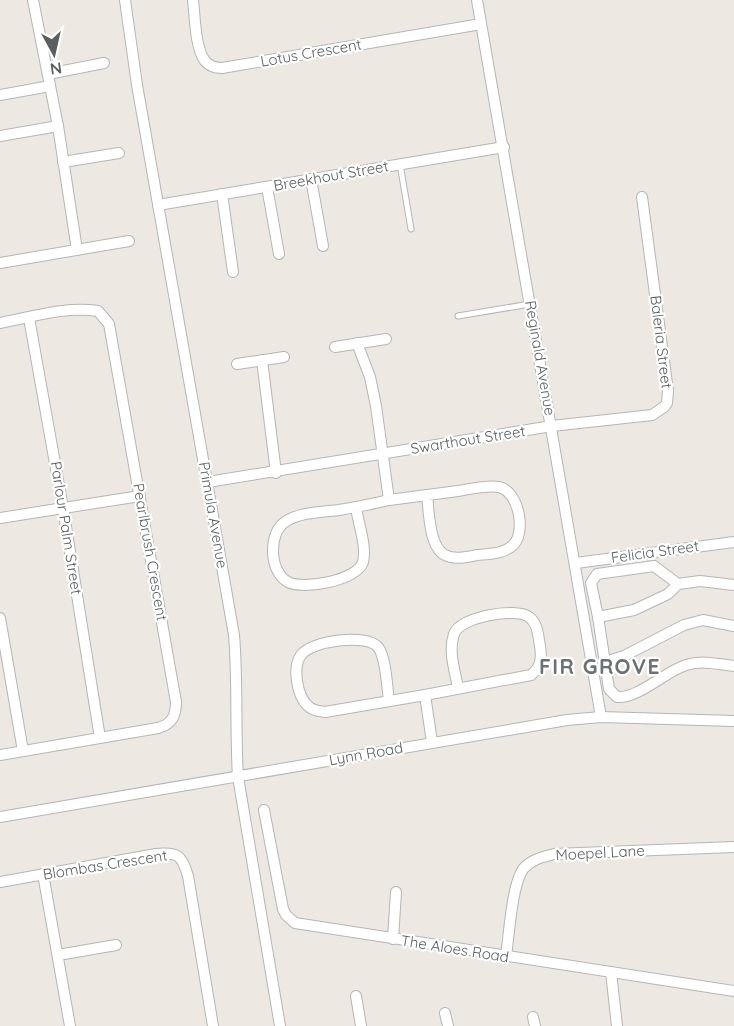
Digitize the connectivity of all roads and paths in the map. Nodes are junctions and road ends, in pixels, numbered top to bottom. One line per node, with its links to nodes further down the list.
1 (33, 0): 7 (street)
2 (194, 0): 5 (street, Lotus Crescent)
3 (477, 0): 5 (street, Reginald Avenue)
4 (124, 2): 20 (street, Primula Avenue)
5 (481, 24): 12 (street, Reginald Avenue)
6 (104, 63): 7 (street)
7 (48, 74): 8 (street)
8 (50, 86): 9 (street); 10 (street)
9 (0, 95)
10 (58, 126): 11 (street); 14 (street)
11 (0, 136)
12 (504, 147): 15 (street, Breekhout Street); 28 (street, Reginald Avenue)
13 (119, 153): 14 (street)
14 (63, 162): 24 (street)
15 (400, 164): 16 (street, Breekhout Street); 21 (lane)
16 (311, 179): 17 (street, Breekhout Street); 23 (street)
17 (267, 187): 18 (street, Breekhout Street); 25 (street)
18 (222, 194): 20 (street, Breekhout Street); 27 (street)
19 (642, 197): 38 (street, Baleria Street)
20 (158, 205): 41 (street, Primula Avenue)
21 (411, 229)
22 (129, 241): 24 (street)
23 (323, 246)
24 (77, 250): 26 (street)
25 (279, 254)
26 (0, 263)
27 (233, 272)
28 (530, 304): 29 (lane); 38 (street, Reginald Avenue)
29 (458, 316)
30 (29, 318): 31 (street, Pearlbrush Crescent); 43 (street, Pearlbrush Crescent); 46 (street, Parlour Palm Street)
31 (0, 323)
32 (386, 339): 33 (street)
33 (357, 344): 34 (street); 39 (street)
34 (335, 347)
35 (284, 357): 36 (street)
36 (262, 360): 37 (street); 40 (street)
37 (237, 364)
38 (552, 426): 39 (street, Swarthout Street); 49 (street, Reginald Avenue)
39 (383, 454): 40 (street, Swarthout Street); 44 (street)
40 (276, 473): 41 (street, Swarthout Street)
41 (208, 483): 66 (street, Primula Avenue)
42 (427, 495): 42 (street); 44 (street)
43 (140, 496): 46 (street); 62 (street, Pearlbrush Crescent)
44 (389, 500): 45 (street)
45 (356, 507): 45 (street)
46 (63, 508): 47 (street); 62 (street, Parlour Palm Street)
47 (0, 519)
48 (734, 542): 49 (street, Felicia Street)
49 (576, 563): 60 (street, Reginald Avenue)
50 (678, 584): 51 (street); 52 (street); 52 (street)
51 (734, 585)
52 (597, 617): 55 (street)
53 (0, 618): 64 (street)
54 (734, 626): 55 (street)
55 (605, 662): 56 (street)
56 (734, 666)
57 (458, 688): 57 (street); 58 (street)
58 (425, 695): 59 (street); 63 (street)
59 (389, 701): 59 (street)
60 (601, 717): 61 (street, Lynn Road); 63 (street, Lynn Road)
61 (734, 722)
62 (100, 738): 64 (street, Pearlbrush Crescent)
63 (432, 742): 66 (street, Lynn Road)
64 (23, 751): 65 (street, Pearlbrush Crescent)
65 (0, 755)
66 (238, 777): 68 (street, Lynn Road); 83 (street, Primula Avenue)
67 (264, 810): 73 (street, The Aloes Road)
68 (0, 817)
69 (734, 847): 76 (street, Moepel Lane)
70 (43, 874): 71 (street, Blombas Crescent); 75 (street); 82 (street, Blombas Crescent)
71 (0, 882)
72 (396, 892): 73 (street)
73 (393, 939): 76 (street, The Aloes Road)
74 (116, 945): 75 (street)
75 (58, 955): 81 (street)
76 (506, 956): 77 (street, The Aloes Road)
77 (610, 972): 78 (street, The Aloes Road); 86 (street)
78 (734, 991)
79 (356, 996): 84 (street)
80 (445, 1013): 85 (street)
81 (70, 1026)
82 (213, 1026)
83 (280, 1026)
84 (361, 1026)
85 (448, 1026)
86 (617, 1026)

